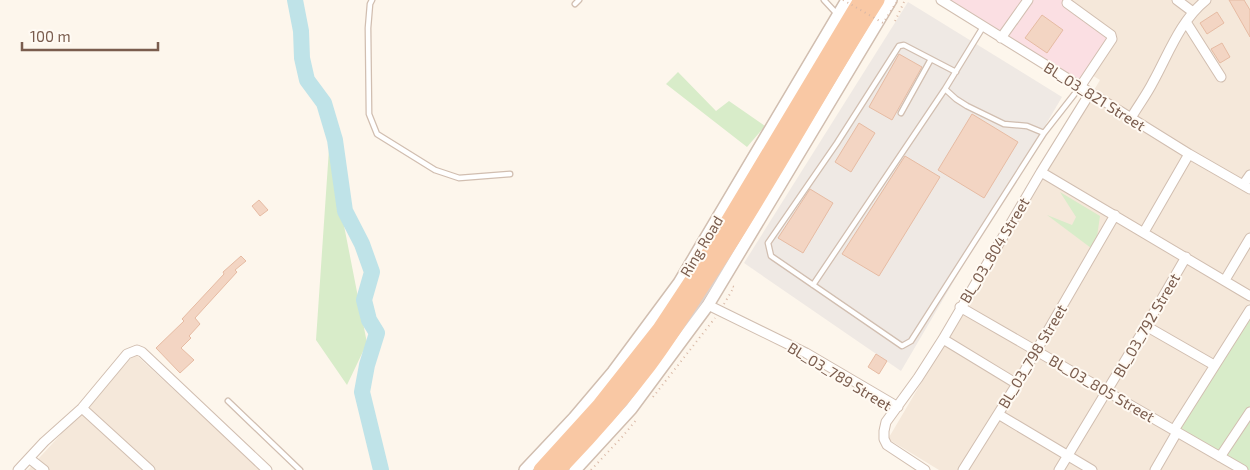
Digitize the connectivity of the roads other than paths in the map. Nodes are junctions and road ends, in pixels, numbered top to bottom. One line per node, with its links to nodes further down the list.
1 (372, 0): 30 (lane)
2 (579, 0): 13 (lane)
3 (824, 0): 15 (lane)
4 (847, 0): 15 (street, Ring Road)
5 (861, 0): 64 (highway, Ring Road)
6 (877, 0): 65 (highway, Ring Road)
7 (891, 0): 40 (street)
8 (941, 0): 17 (street, BL_03_821 Street)
9 (1028, 0): 18 (street)
10 (1177, 0): 14 (street)
11 (1206, 0): 14 (street)
12 (1067, 3): 22 (street)
13 (575, 4)
14 (1193, 12): 16 (street)
15 (837, 15): 63 (street, Ring Road)
16 (1186, 22): 21 (street); 26 (street)
17 (983, 28): 18 (street, BL_03_821 Street); 20 (lane)
18 (1000, 38): 22 (street, BL_03_821 Street)
19 (931, 59): 20 (lane); 25 (lane); 38 (lane)
20 (956, 72): 23 (lane)
21 (1220, 77)
22 (1080, 87): 24 (street, BL_03_821 Street); 27 (lane)
23 (945, 88): 27 (lane); 38 (lane)
24 (1090, 93): 26 (street, BL_03_821 Street); 29 (street, BL_03_804 Street)
25 (901, 113)
26 (1131, 118): 28 (street, BL_03_821 Street)
27 (1044, 134): 38 (lane)
28 (1189, 154): 32 (street, BL_03_821 Street); 34 (street)
29 (1041, 172): 33 (street); 41 (street, BL_03_804 Street)
30 (510, 174)
31 (1250, 175): 32 (street)
32 (1247, 187)
33 (1115, 216): 34 (street); 45 (street, BL_03_798 Street)
34 (1144, 232): 36 (street)
35 (1250, 238): 37 (street)
36 (1186, 257): 37 (street); 43 (street, BL_03_792 Street)
37 (1225, 280): 39 (street)
38 (813, 285)
39 (1250, 296)
40 (708, 305): 50 (street, BL_03_789 Street); 66 (street)
41 (960, 307): 44 (street, BL_03_804 Street); 45 (street, BL_03_805 Street)
42 (1250, 310): 46 (street)
43 (1146, 326): 46 (street); 48 (street, BL_03_792 Street)
44 (942, 339): 47 (street); 50 (street, BL_03_804 Street)
45 (1037, 350): 47 (street, BL_03_798 Street); 48 (street, BL_03_805 Street)
46 (1214, 365): 54 (street)
47 (1016, 384): 53 (street, BL_03_798 Street)
48 (1107, 391): 54 (street, BL_03_805 Street); 55 (street, BL_03_792 Street)
49 (228, 401): 62 (lane)
50 (898, 407): 67 (street, BL_03_789 Street)
51 (82, 408): 57 (street); 60 (street); 61 (street)
52 (1250, 412): 56 (street)
53 (998, 414): 55 (street); 68 (street, BL_03_798 Street)
54 (1175, 431): 56 (street, BL_03_805 Street); 71 (street)
55 (1068, 456): 69 (street, BL_03_792 Street); 70 (street)
56 (1220, 457): 72 (street, BL_03_805 Street)
57 (30, 458): 58 (street); 59 (street)
58 (18, 470)
59 (44, 470)
60 (150, 470)
61 (267, 470)
62 (300, 470)
63 (525, 470)
64 (541, 470)
65 (558, 470)
66 (575, 470)
67 (925, 470)
68 (963, 470)
69 (1059, 470)
70 (1092, 470)
71 (1155, 470)
72 (1243, 470)

